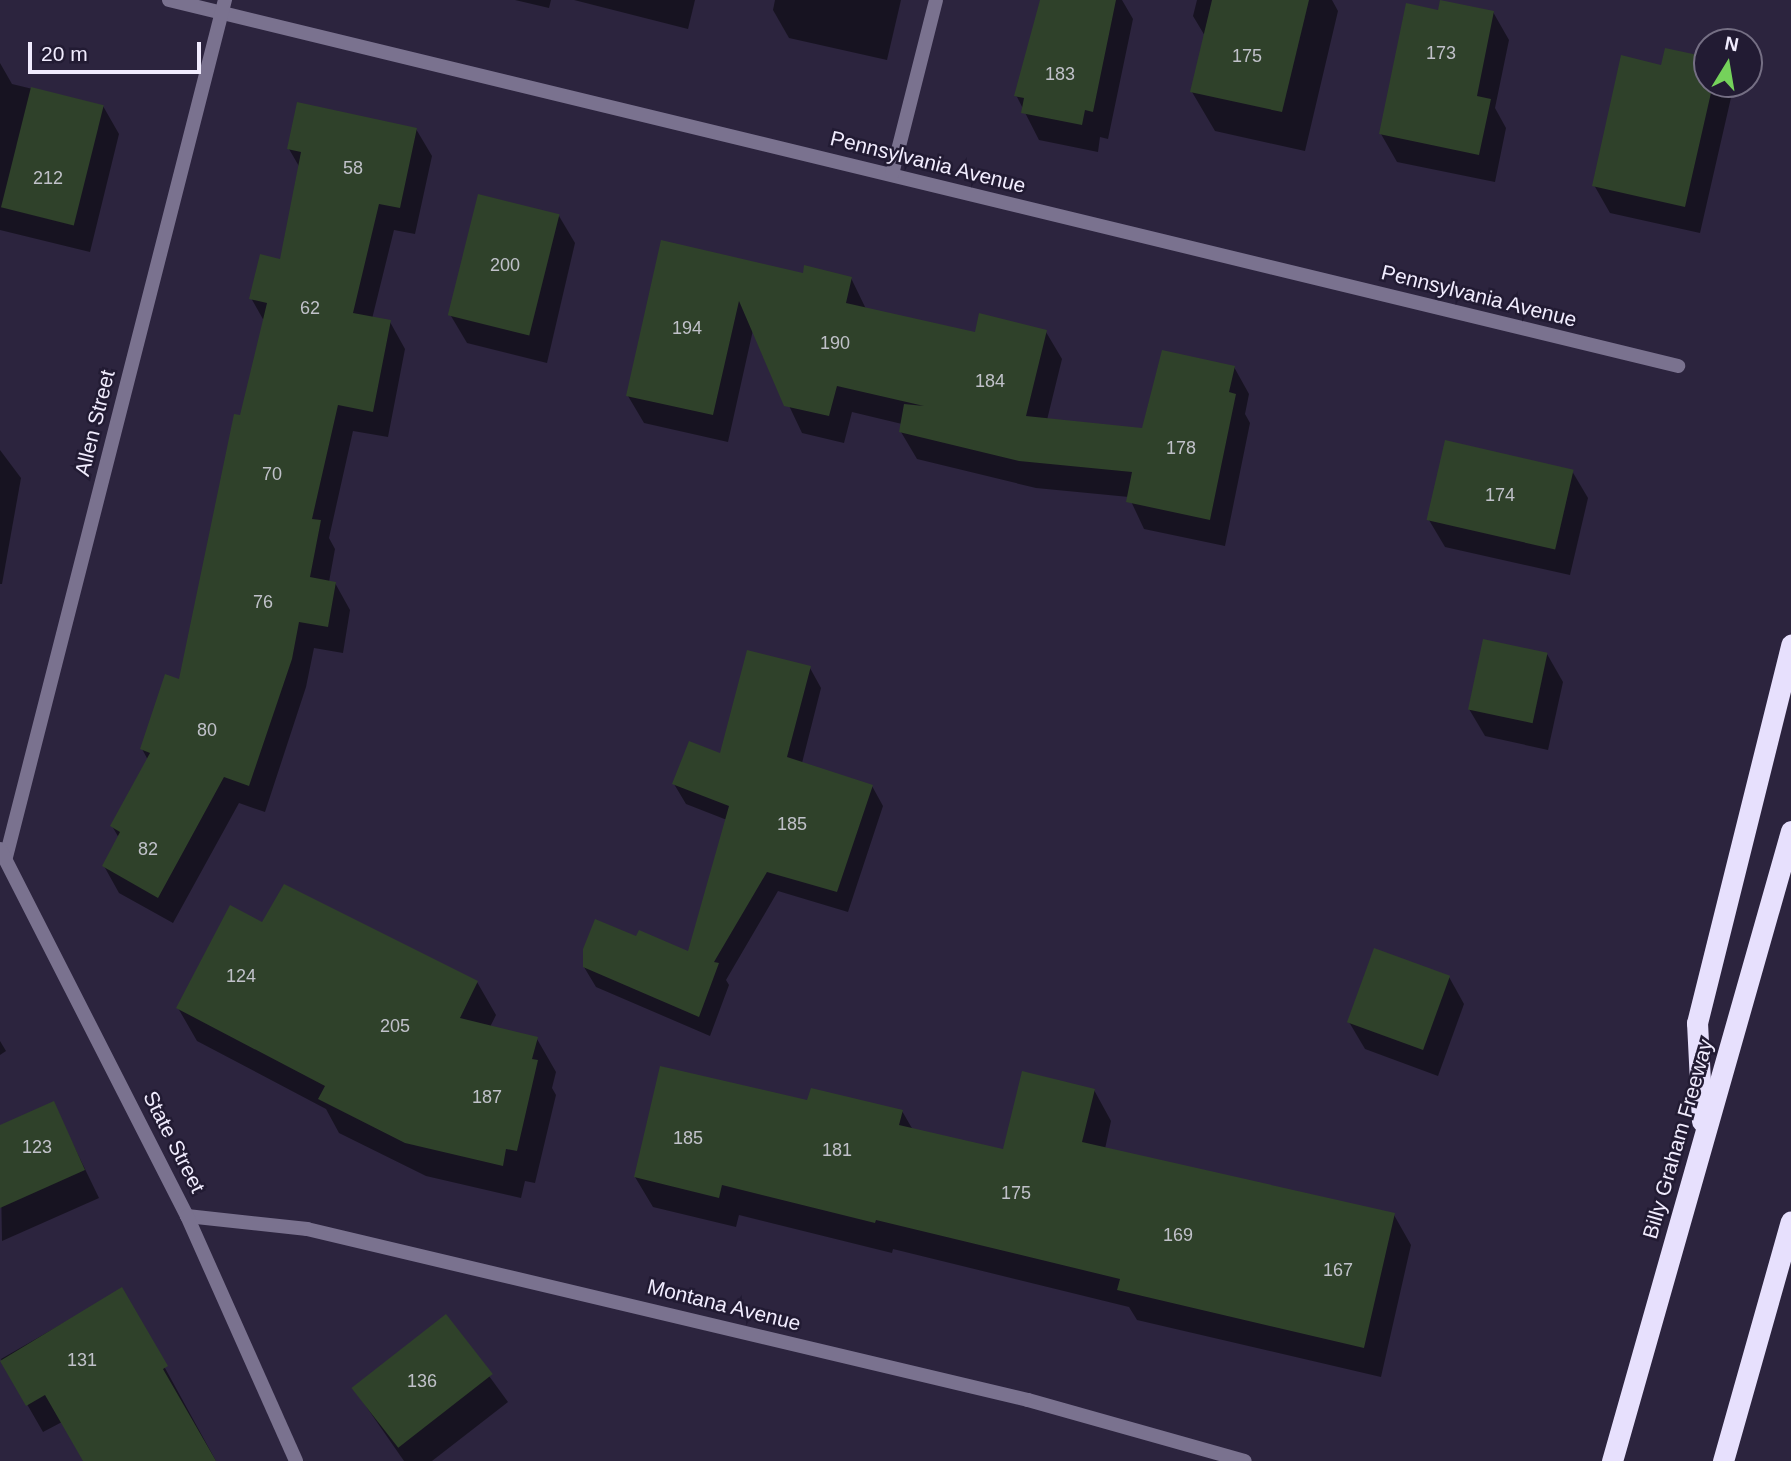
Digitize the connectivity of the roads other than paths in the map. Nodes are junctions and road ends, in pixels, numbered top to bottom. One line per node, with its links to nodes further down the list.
1 (169, 0): 3 (street, Pennsylvania Avenue)
2 (936, 0): 4 (street)
3 (224, 6): 4 (street, Pennsylvania Avenue); 8 (street, Allen Street)
4 (892, 174): 5 (street, Pennsylvania Avenue)
5 (1678, 366)
6 (1791, 645): 9 (highway)
7 (1791, 831): 9 (highway, Billy Graham Freeway)
8 (3, 853): 10 (street, State Street)
9 (1703, 1140): 14 (highway, Billy Graham Freeway)
10 (187, 1216): 12 (street, State Street); 13 (street, Montana Avenue)
11 (1791, 1221): 15 (highway)
12 (296, 1461)
13 (1245, 1461)
14 (1612, 1461)
15 (1723, 1461)

